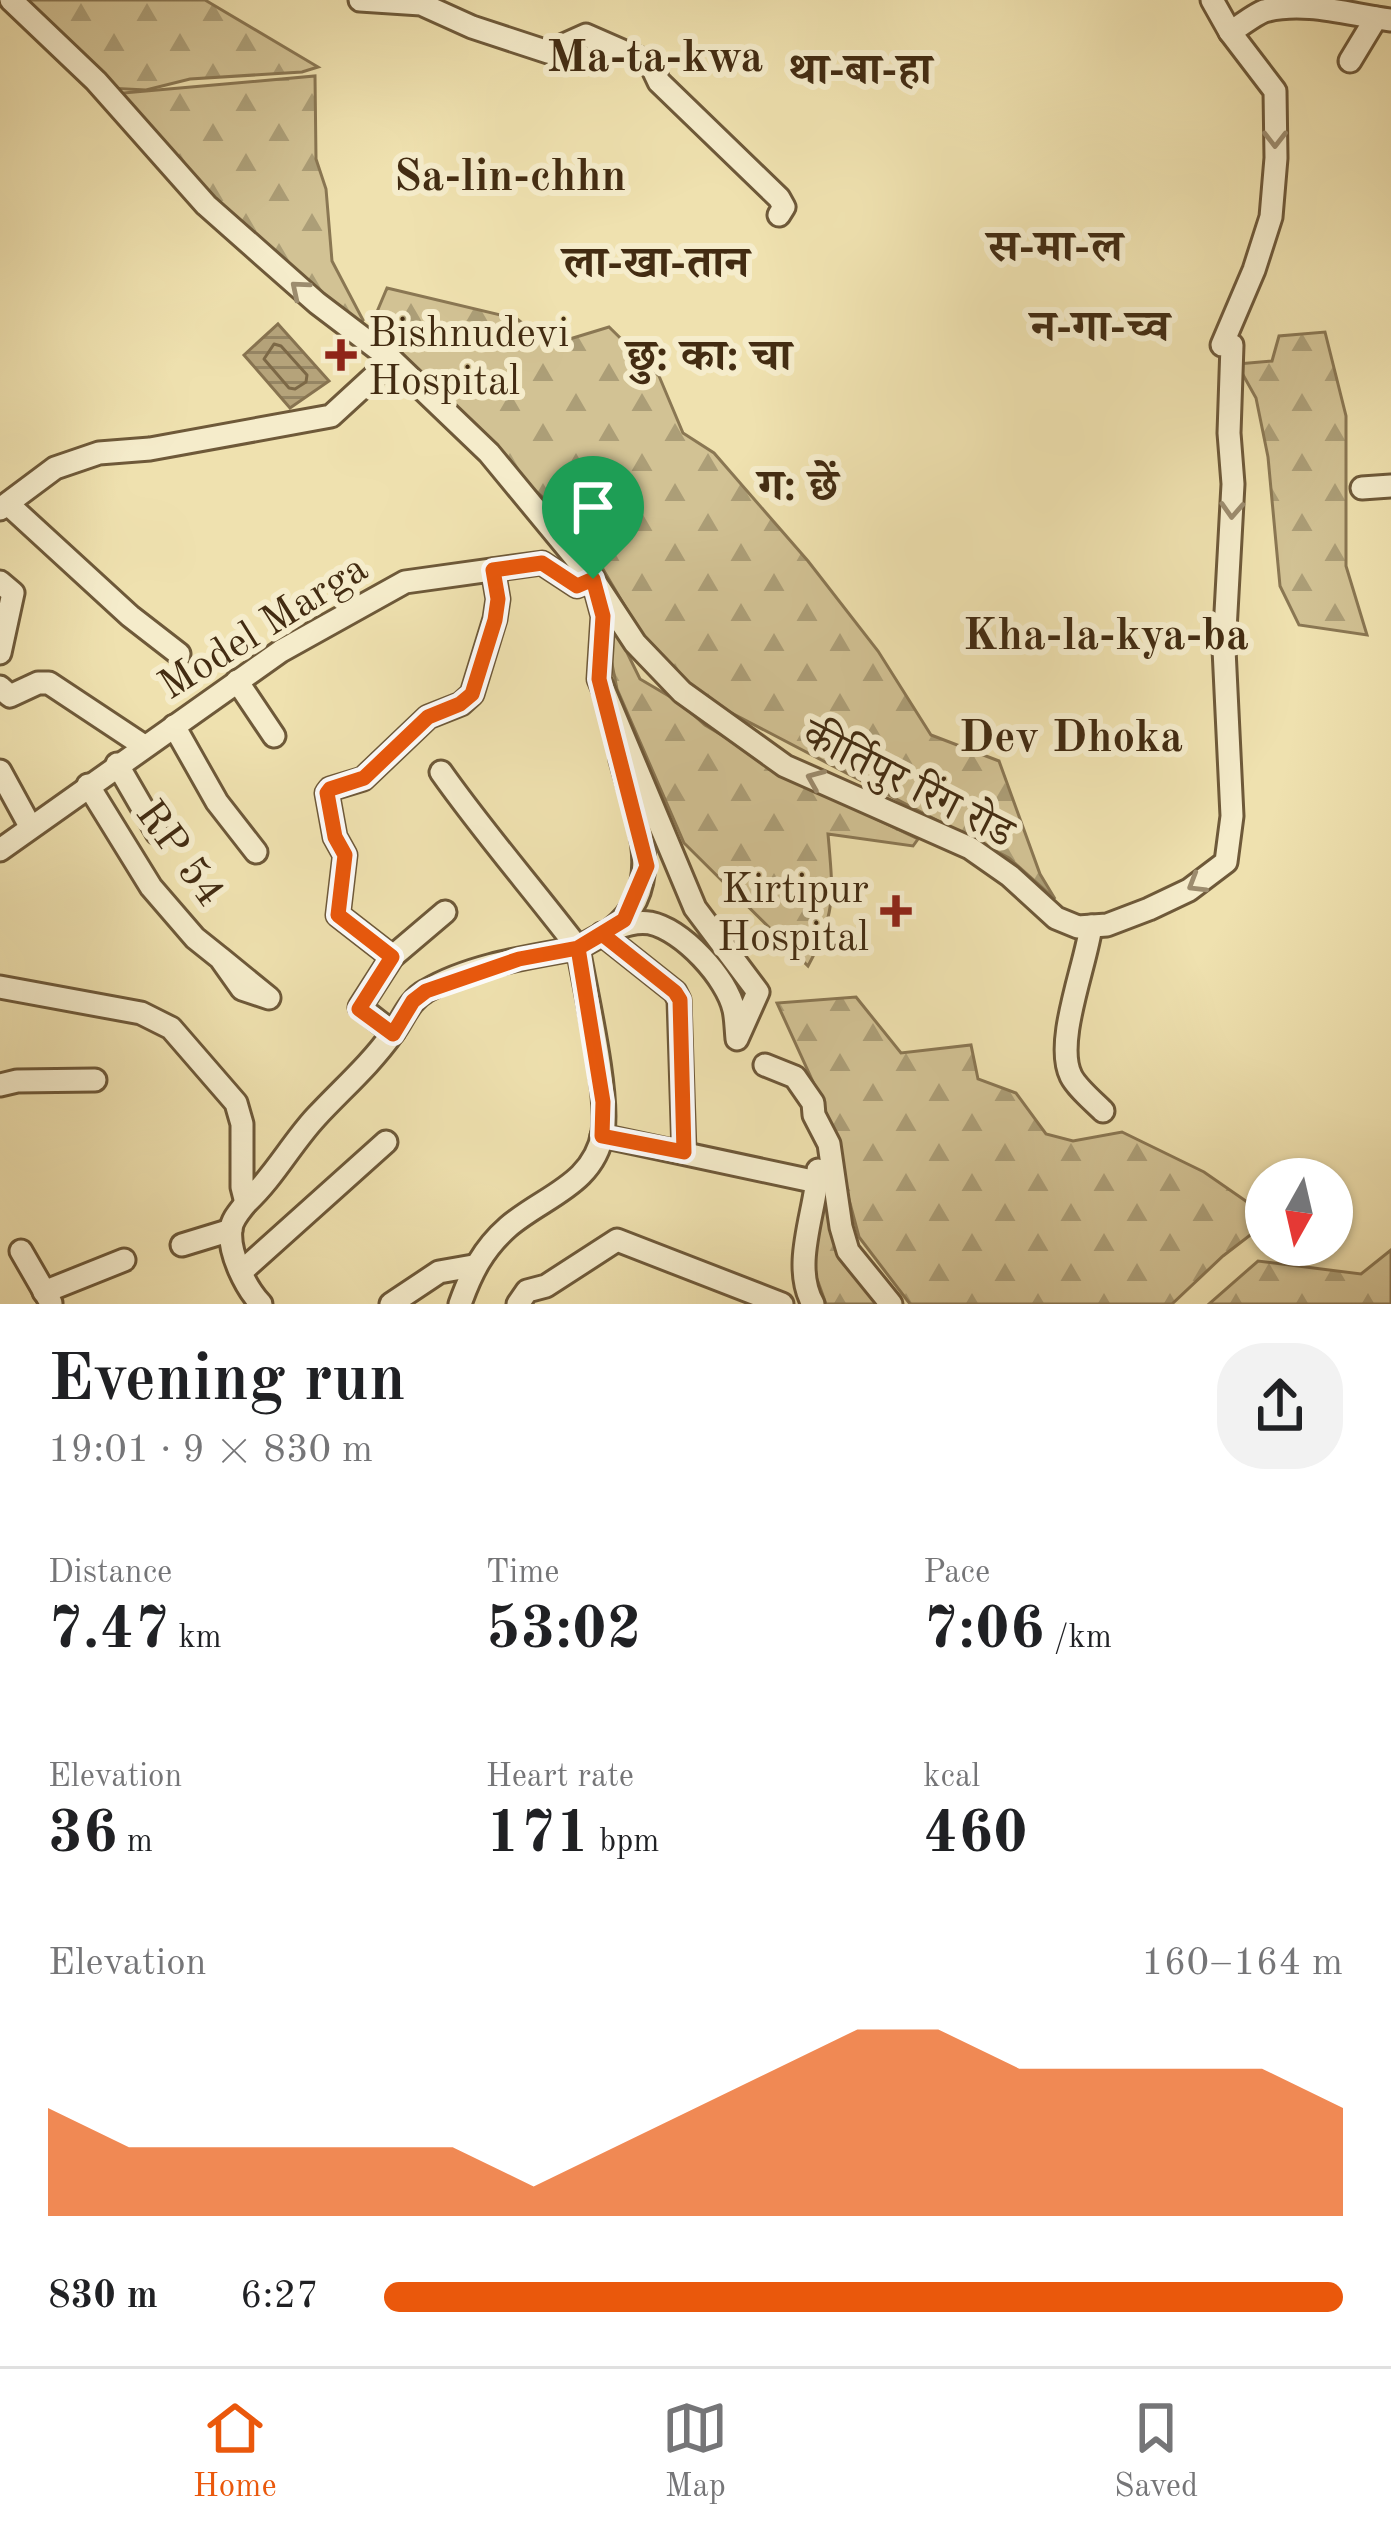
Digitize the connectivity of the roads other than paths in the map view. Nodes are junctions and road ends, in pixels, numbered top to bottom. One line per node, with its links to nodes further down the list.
1 (10, 0): 9 (street, कीर्तिपुर रिंग रोड, one-way to 1)
2 (360, 0): 8 (street)
3 (1212, 0): 6 (street)
4 (1277, 5): 5 (street); 6 (street)
5 (1384, 19): 7 (street)
6 (1230, 32): 33 (street, one-way to 33)
7 (1350, 61)
8 (779, 215)
9 (392, 360): 12 (street); 14 (street, कीर्तिपुर रिंग रोड)
10 (1391, 486): 11 (street)
11 (1362, 488)
12 (4, 507): 17 (street)
13 (493, 570): 14 (street, Model Marga); 19 (street, Model Marga); 36 (street)
14 (593, 579): 18 (street); 33 (street, कीर्तिपुर रिंग रोड, one-way to 14)
15 (0, 582): 16 (street)
16 (0, 652)
17 (178, 654)
18 (599, 679): 34 (street); 34 (street)
19 (237, 681): 21 (street, Model Marga); 22 (street)
20 (0, 687): 23 (street)
21 (174, 726): 23 (street, Model Marga); 31 (street)
22 (274, 736)
23 (144, 746): 24 (street, Model Marga)
24 (117, 764): 27 (street, Model Marga); 29 (street)
25 (0, 771): 28 (street)
26 (441, 772): 35 (street)
27 (88, 785): 28 (street, Model Marga); 37 (street, RP 54)
28 (30, 826): 30 (street, Model Marga)
29 (157, 833)
30 (0, 850)
31 (256, 851)
32 (445, 912): 36 (street)
33 (1091, 926): 43 (street)
34 (607, 932): 35 (street); 47 (street)
35 (578, 948): 39 (street); 45 (street)
36 (392, 957): 39 (street)
37 (220, 958)
38 (0, 987): 49 (street)
39 (393, 1034): 49 (street)
40 (765, 1065): 44 (street)
41 (94, 1080): 42 (street)
42 (0, 1085)
43 (1103, 1111)
44 (814, 1115): 48 (street); 63 (street)
45 (602, 1136): 47 (street); 54 (street)
46 (386, 1142): 55 (street)
47 (684, 1152): 48 (street)
48 (818, 1182): 62 (street)
49 (246, 1203): 50 (street)
50 (231, 1229): 51 (street); 55 (street)
51 (182, 1245)
52 (21, 1251): 56 (street)
53 (124, 1260): 56 (street)
54 (473, 1266): 58 (street); 59 (street)
55 (241, 1272): 57 (street)
56 (48, 1298)
57 (261, 1304)
58 (391, 1304)
59 (460, 1304)
60 (518, 1304): 61 (street)
61 (782, 1304)
62 (813, 1304)
63 (891, 1304)

